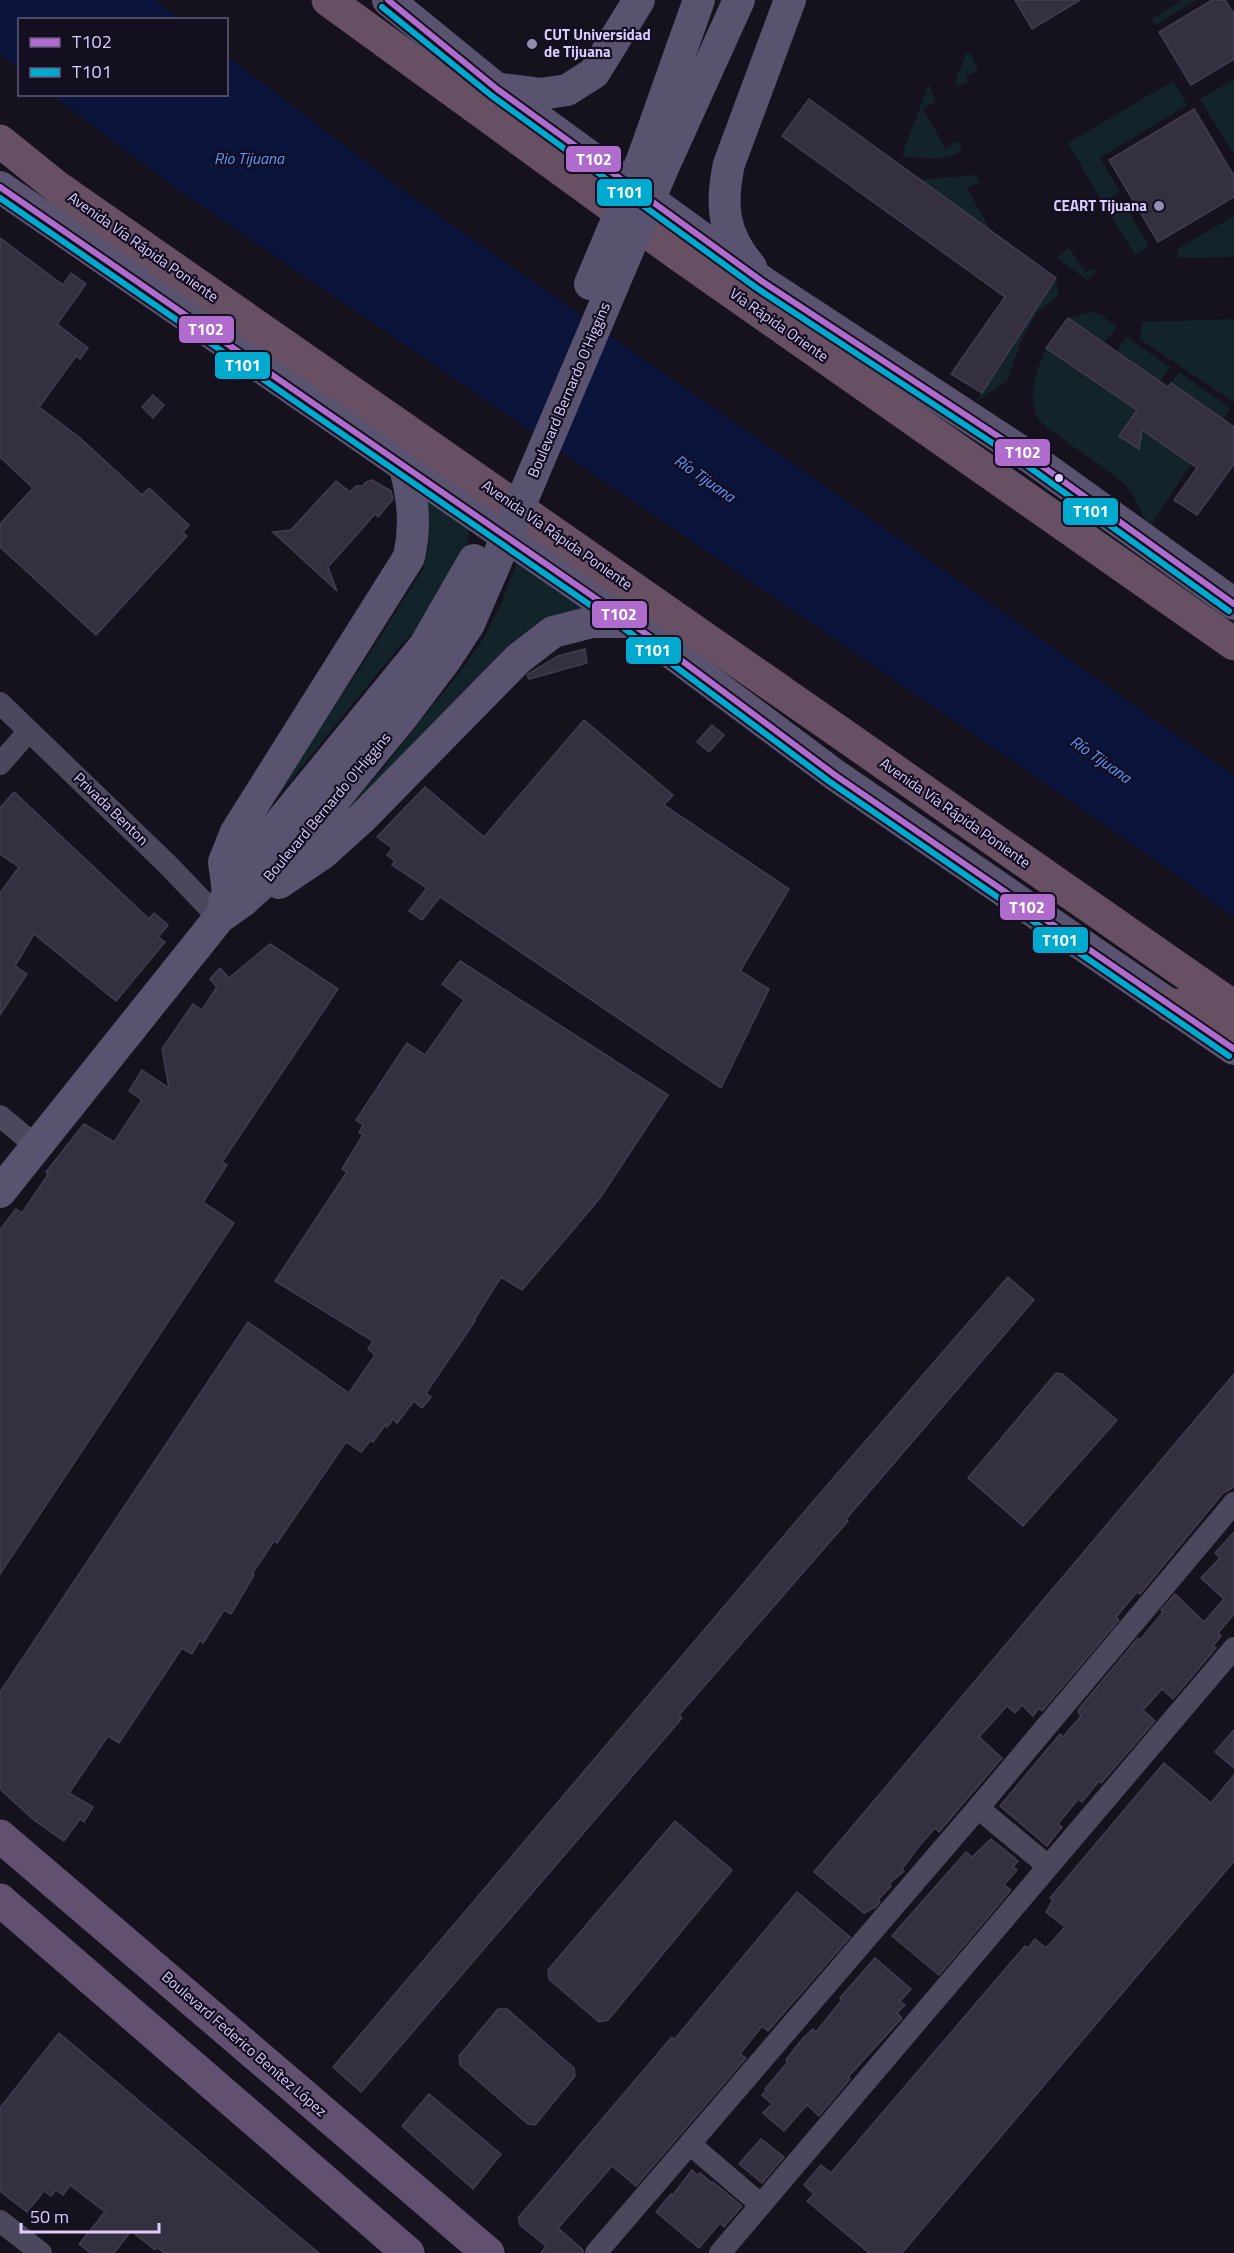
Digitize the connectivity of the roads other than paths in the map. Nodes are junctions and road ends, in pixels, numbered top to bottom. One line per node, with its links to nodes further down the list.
1 (328, 0): 15 (highway, Vía Rápida Oriente)
2 (388, 0): 7 (main road)
3 (639, 0): 7 (main road)
4 (699, 0): 9 (main road, Boulevard Bernardo O'Higgins)
5 (739, 0): 9 (main road, Boulevard Bernardo O'Higgins)
6 (790, 0): 11 (main road)
7 (497, 89): 11 (main road)
8 (0, 141): 21 (highway, Avenida Vía Rápida Poniente)
9 (651, 166): 19 (main road, Boulevard Bernardo O'Higgins, bridge)
10 (6, 198): 12 (main road)
11 (763, 282): 13 (main road)
12 (405, 468): 14 (main road); 19 (main road)
13 (1234, 604)
14 (630, 622): 19 (main road); 20 (main road)
15 (1234, 644)
16 (0, 703): 17 (street, Privada Benton)
17 (29, 731): 18 (street); 19 (street, Privada Benton)
18 (0, 764)
19 (230, 903): 25 (main road, Boulevard Bernardo O'Higgins)
20 (1170, 1005): 22 (highway); 23 (main road)
21 (1234, 1008)
22 (1234, 1030)
23 (1234, 1049)
24 (0, 1116): 25 (street)
25 (36, 1146): 26 (main road, Boulevard Bernardo O'Higgins)
26 (0, 1192)
27 (1234, 1503): 29 (street)
28 (1234, 1648): 31 (street)
29 (978, 1808): 31 (street); 33 (street)
30 (0, 1836): 38 (main road, Boulevard Federico Benítez López)
31 (1048, 1866): 34 (street)
32 (0, 1900): 37 (main road)
33 (691, 2145): 34 (street); 39 (street)
34 (760, 2204): 40 (street)
35 (0, 2220): 36 (street)
36 (40, 2253)
37 (408, 2253)
38 (488, 2253)
39 (596, 2253)
40 (720, 2253)

